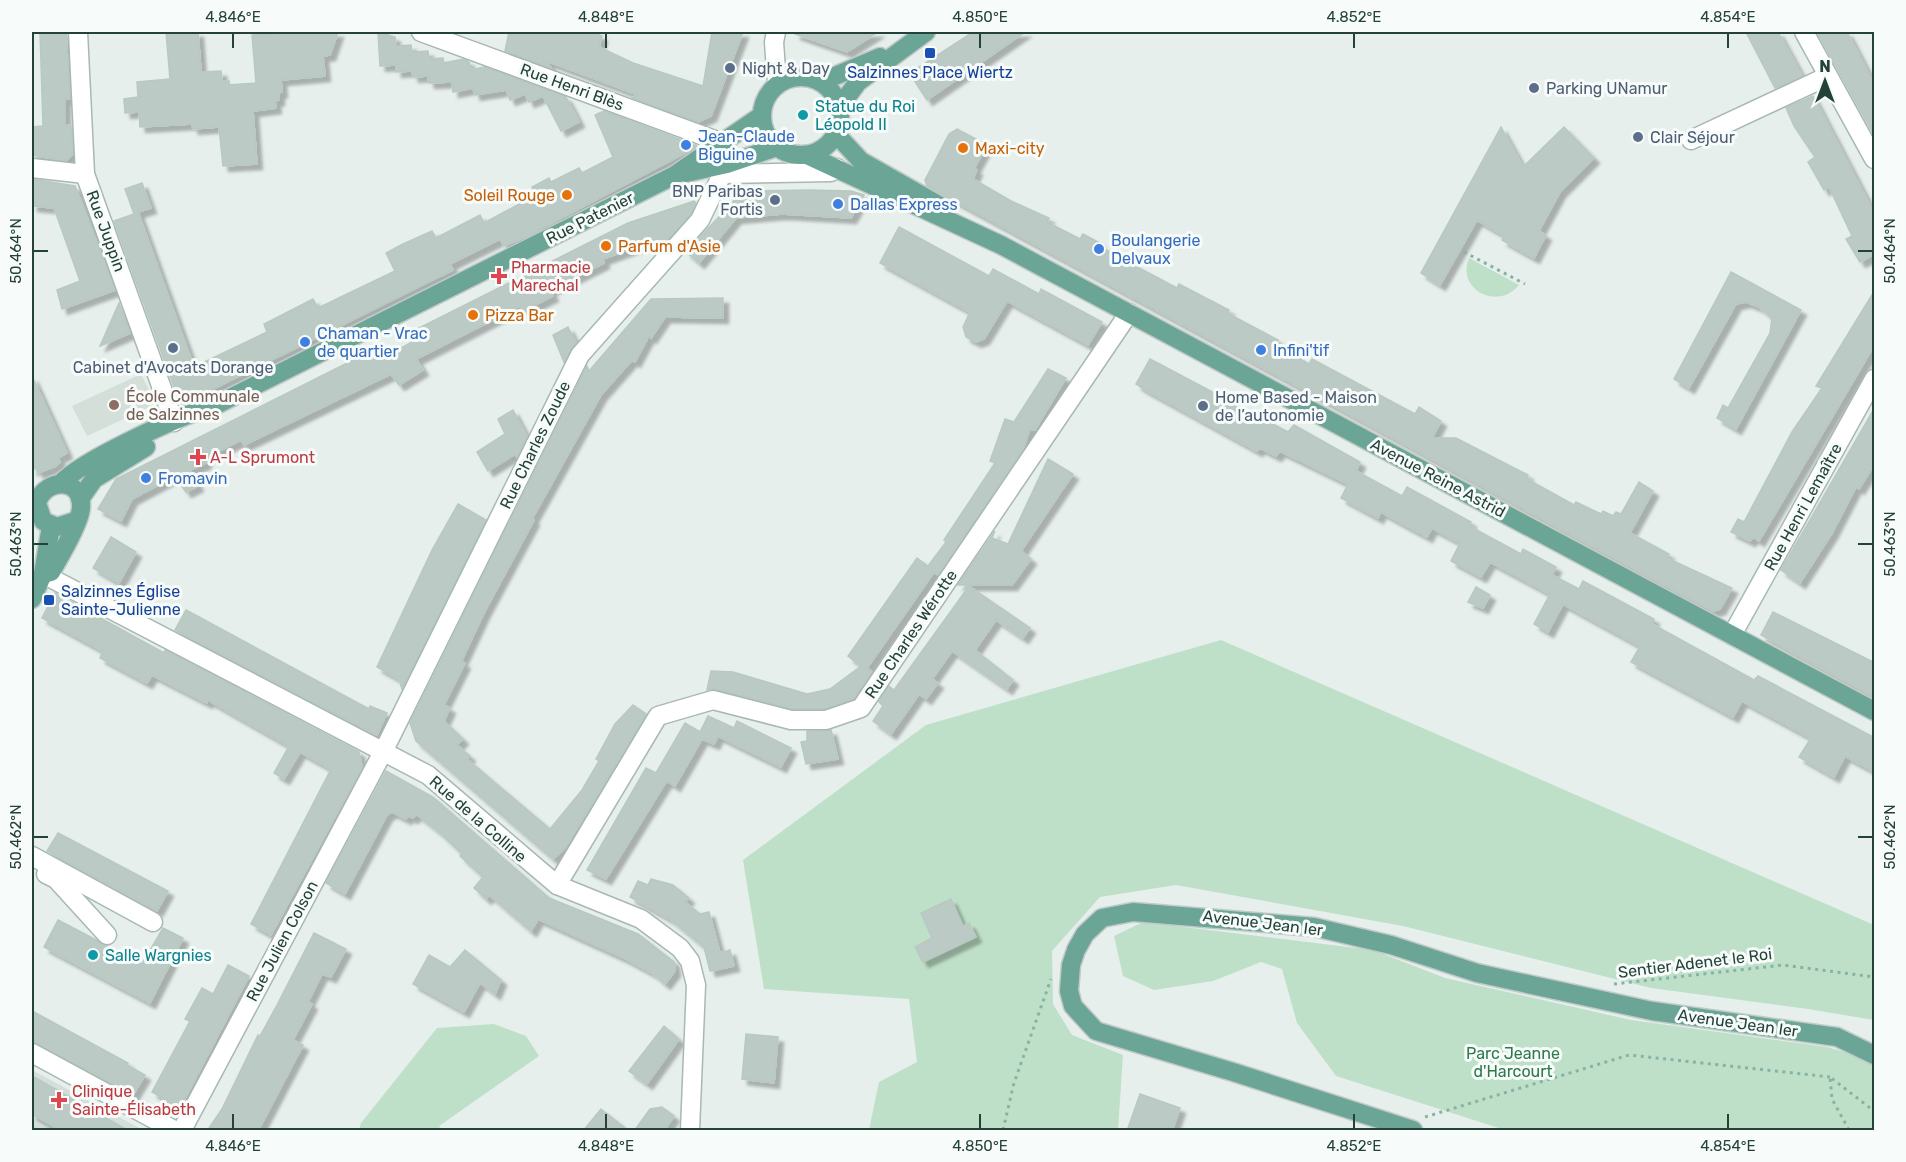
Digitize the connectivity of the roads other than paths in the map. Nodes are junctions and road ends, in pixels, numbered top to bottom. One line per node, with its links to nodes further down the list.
1 (78, 32): 20 (street, Rue Juppin)
2 (421, 32): 13 (street, Rue Henri Blès)
3 (776, 32): 8 (street)
4 (1804, 32): 6 (street)
5 (920, 36): 7 (main road); 9 (main road)
6 (1828, 75): 12 (street); 16 (street)
7 (816, 79): 8 (main road); 9 (main road)
8 (777, 84): 10 (main road)
9 (840, 106): 11 (main road)
10 (761, 116): 13 (main road, Rue Patenier); 14 (main road)
11 (836, 134): 15 (main road); 22 (main road, Avenue Reine Astrid)
12 (1691, 140)
13 (723, 143): 21 (main road, Rue Patenier)
14 (777, 147): 15 (main road); 19 (main road, Rue Patenier)
15 (807, 155): 18 (main road, Avenue Reine Astrid)
16 (1875, 159)
17 (32, 168): 20 (street)
18 (837, 168): 19 (street); 22 (main road, Avenue Reine Astrid)
19 (725, 169): 21 (main road, Rue Patenier); 36 (street, Rue Charles Zoude)
20 (85, 174): 26 (street, Rue Juppin)
21 (675, 175): 25 (main road, Rue Patenier)
22 (1001, 245): 23 (main road, Avenue Reine Astrid)
23 (1129, 313): 34 (main road, Avenue Reine Astrid); 39 (street, Rue Charles Wérotte)
24 (1875, 379): 34 (street, Rue Henri Lemaître)
25 (214, 406): 26 (main road, Rue Patenier); 27 (main road, Rue Patenier)
26 (174, 422): 27 (main road, Rue Patenier)
27 (89, 472): 28 (main road); 29 (main road)
28 (45, 488): 29 (main road); 30 (main road)
29 (80, 499): 31 (main road)
30 (41, 518): 31 (main road); 32 (main road)
31 (75, 521): 32 (main road)
32 (43, 574): 33 (main road); 36 (street, Rue de la Colline)
33 (32, 599)
34 (1732, 635): 35 (main road, Avenue Reine Astrid)
35 (1875, 711)
36 (383, 752): 39 (street, Rue de la Colline); 46 (street, Rue Julien Colson)
37 (32, 856): 40 (street)
38 (32, 866): 41 (street)
39 (557, 885): 47 (street, Rue de la Colline)
40 (153, 922)
41 (107, 935)
42 (32, 1053): 45 (street)
43 (1875, 1054): 44 (main road, Avenue Jean Ier)
44 (1405, 1128)
45 (174, 1131)
46 (182, 1131)
47 (690, 1131)

